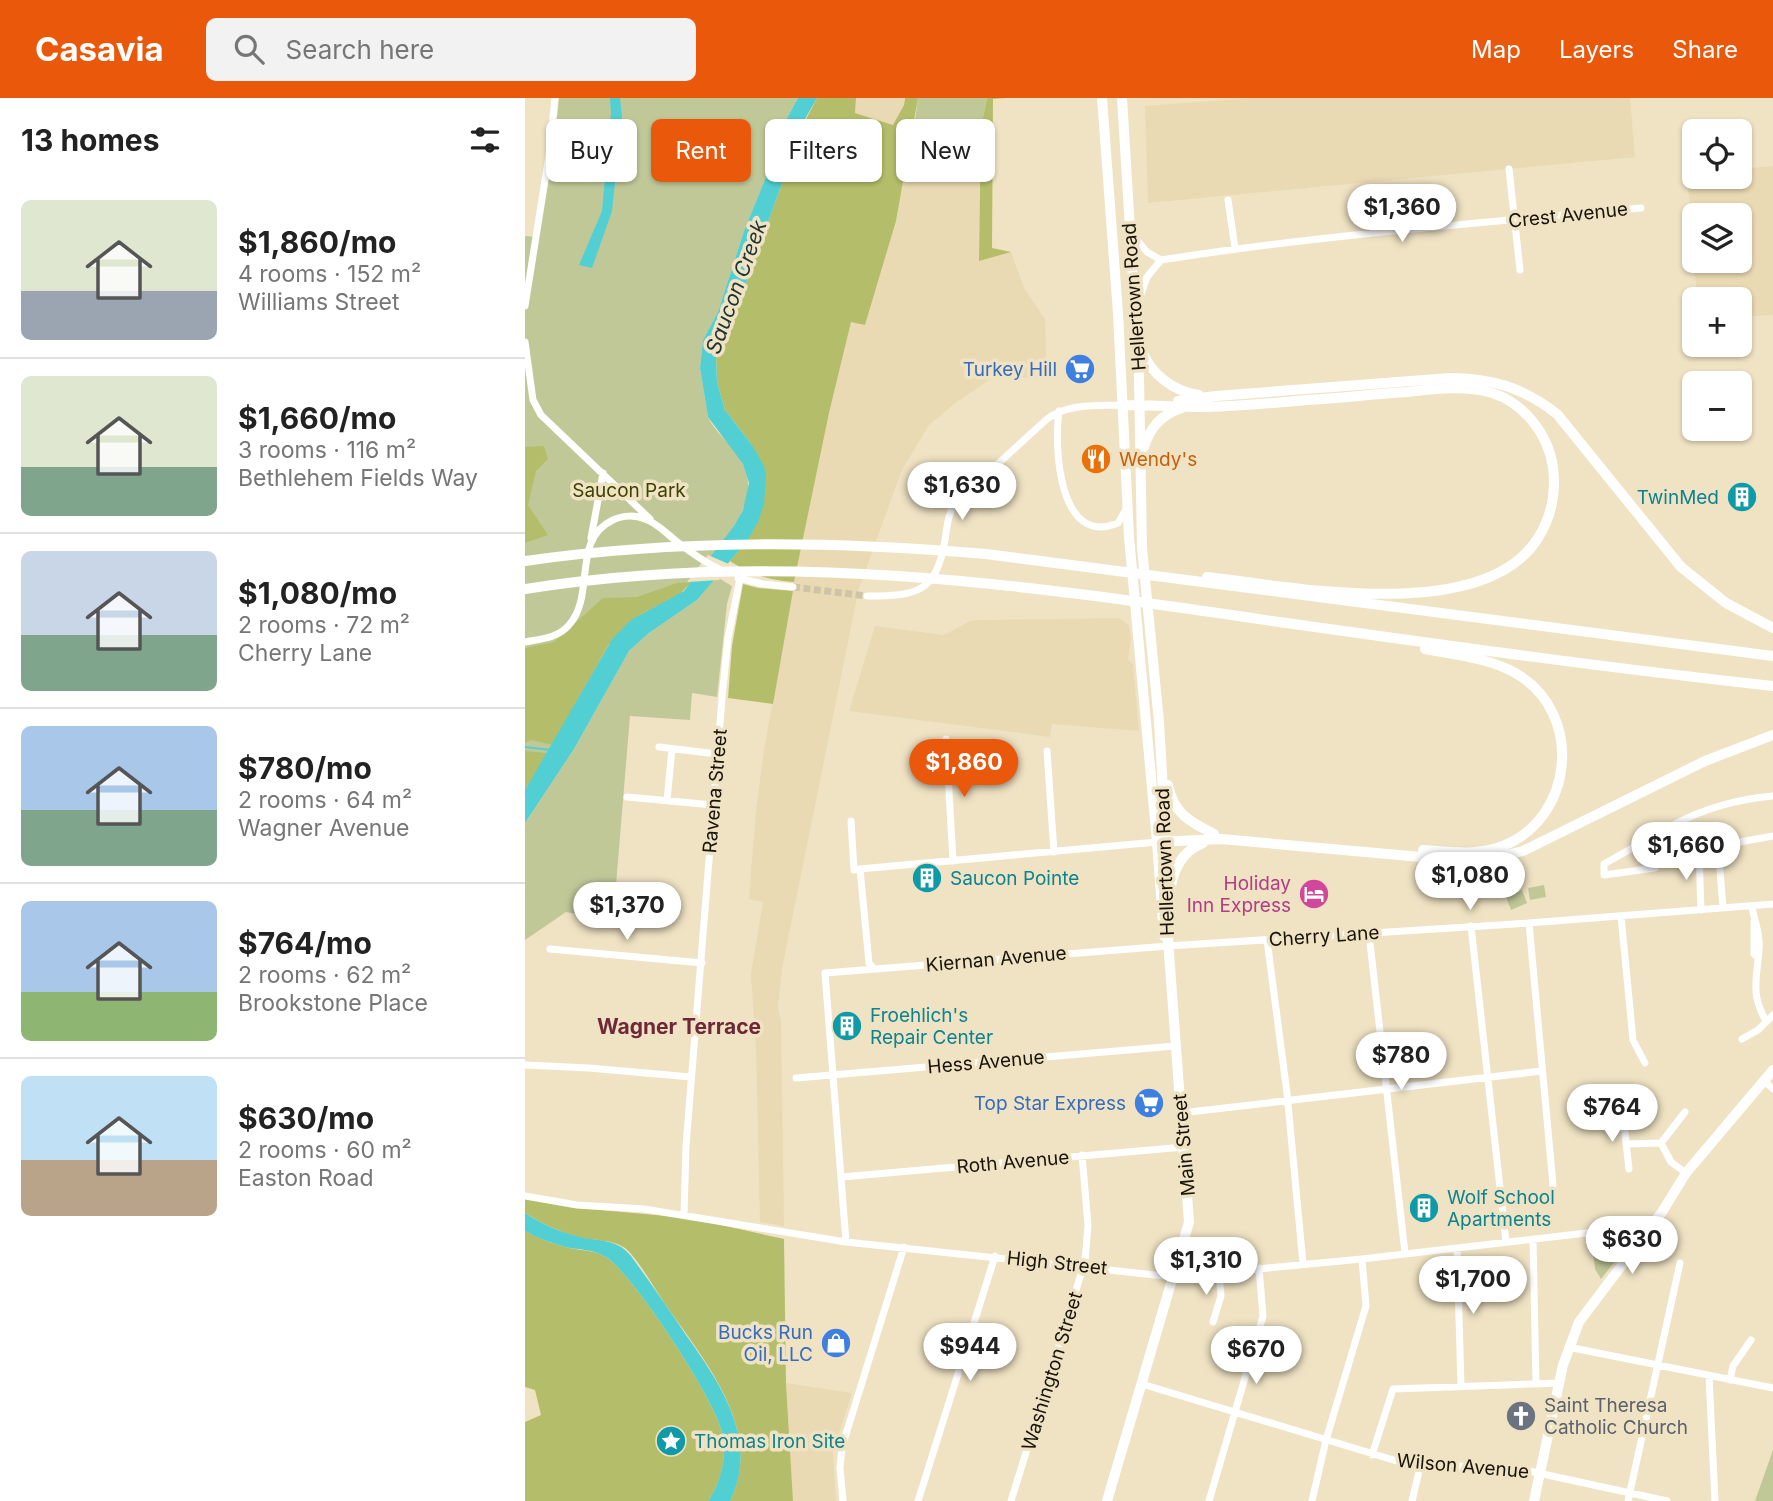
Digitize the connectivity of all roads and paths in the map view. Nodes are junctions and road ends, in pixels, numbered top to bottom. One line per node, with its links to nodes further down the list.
1 (555, 98): 14 (street)
2 (1102, 98): 19 (highway, Hellertown Road)
3 (1122, 98): 9 (highway, Hellertown Road)
4 (1509, 169): 8 (street)
5 (1228, 200): 11 (street)
6 (1641, 208): 8 (street, Crest Avenue)
7 (1372, 216): 10 (street)
8 (1514, 220): 10 (street, Crest Avenue); 13 (street)
9 (1130, 232): 12 (street); 15 (highway, Hellertown Road)
10 (1374, 233): 11 (street, Crest Avenue)
11 (1235, 248): 12 (street, Crest Avenue)
12 (1161, 260): 15 (street)
13 (1520, 270)
14 (525, 306)
15 (1136, 310): 16 (highway, Hellertown Road)
16 (1137, 334): 18 (highway); 20 (highway, Hellertown Road)
17 (525, 342): 24 (street)
18 (1216, 396): 20 (highway); 35 (highway)
19 (1122, 405): 20 (highway); 22 (street); 25 (highway, Hellertown Road)
20 (1140, 405): 21 (highway); 23 (highway, Hellertown Road)
21 (1193, 406): 23 (highway); 29 (highway)
22 (1059, 411): 25 (street); 33 (street)
23 (1141, 464): 45 (highway, Hellertown Road)
24 (603, 473): 26 (street); 27 (street)
25 (1126, 493): 55 (highway, Hellertown Road)
26 (655, 524): 27 (street); 30 (street)
27 (589, 545): 36 (street)
28 (525, 562): 29 (highway)
29 (1173, 577): 37 (highway)
30 (740, 578): 31 (street); 44 (street, Ravena Street)
31 (793, 587)
32 (525, 589): 34 (highway)
33 (867, 596)
34 (1202, 610): 38 (highway); 52 (highway)
35 (1773, 628)
36 (525, 642)
37 (1773, 656)
38 (1773, 686)
39 (1773, 735): 52 (highway)
40 (946, 739): 59 (street)
41 (659, 747): 42 (street)
42 (671, 749): 44 (street); 48 (street)
43 (1047, 751): 57 (street)
44 (717, 754): 49 (street, Ravena Street)
45 (1161, 761): 52 (highway); 55 (highway, Hellertown Road)
46 (1773, 796): 51 (street)
47 (627, 797): 48 (street)
48 (667, 800): 49 (street)
49 (713, 804): 72 (street, Ravena Street)
50 (851, 821): 60 (street)
51 (1673, 825): 54 (street); 58 (street)
52 (1217, 836): 55 (highway); 70 (highway)
53 (1773, 836): 56 (street)
54 (1653, 837): 54 (street)
55 (1161, 840): 57 (street); 70 (main road, Hellertown Road)
56 (1718, 846): 58 (street); 63 (street)
57 (1054, 852): 59 (street)
58 (1699, 852): 64 (street)
59 (953, 862): 60 (street)
60 (860, 869): 73 (street)
61 (1773, 904): 62 (street, Cherry Lane)
62 (1752, 906): 63 (street, Cherry Lane); 75 (street)
63 (1723, 908): 64 (street, Cherry Lane)
64 (1701, 910): 65 (street, Cherry Lane)
65 (1621, 916): 66 (street, Cherry Lane); 78 (street)
66 (1529, 923): 67 (street, Cherry Lane); 81 (street)
67 (1471, 926): 68 (street, Cherry Lane); 84 (street)
68 (1369, 934): 69 (street, Cherry Lane); 87 (street)
69 (1267, 940): 70 (street, Cherry Lane); 89 (street)
70 (1168, 946): 73 (street, Kiernan Avenue); 77 (main road, Main Street)
71 (550, 949): 72 (street)
72 (702, 963): 83 (street, Ravena Street)
73 (874, 969): 82 (street, Kiernan Avenue)
74 (1773, 1015): 75 (street)
75 (1766, 1021): 76 (street)
76 (1742, 1039)
77 (1175, 1046): 82 (street, Hess Avenue); 91 (main road, Main Street)
78 (1645, 1063)
79 (525, 1065): 83 (street)
80 (1773, 1070): 86 (main road)
81 (1542, 1071): 84 (street); 100 (street)
82 (833, 1075): 85 (street, Hess Avenue); 99 (street)
83 (691, 1077): 102 (street, Ravena Street)
84 (1487, 1077): 87 (street); 107 (street)
85 (796, 1078)
86 (1763, 1080): 88 (street); 98 (main road)
87 (1387, 1089): 89 (street); 111 (street)
88 (1773, 1089)
89 (1287, 1101): 91 (street); 115 (street)
90 (1685, 1112): 93 (street)
91 (1181, 1113): 95 (main road, Main Street)
92 (1623, 1116): 94 (street)
93 (1661, 1143): 94 (street); 98 (street)
94 (1626, 1144): 97 (street)
95 (1184, 1147): 96 (street, Roth Avenue); 119 (main road, Main Street)
96 (1082, 1156): 99 (street, Roth Avenue); 116 (street, Washington Street)
97 (1629, 1169)
98 (1686, 1173): 104 (main road)
99 (842, 1177): 106 (street)
100 (1553, 1185)
101 (525, 1195): 102 (street, High Street)
102 (684, 1214): 106 (street, High Street)
103 (1619, 1229): 104 (street, High Street); 105 (street, High Street); 110 (street)
104 (1648, 1231): 110 (main road)
105 (1533, 1239): 107 (street, High Street); 127 (street)
106 (846, 1242): 108 (street, High Street)
107 (1506, 1242): 109 (street, High Street)
108 (904, 1247): 112 (street, High Street); 137 (street)
109 (1457, 1248): 111 (street, High Street); 129 (street)
110 (1635, 1248): 122 (main road)
111 (1405, 1254): 113 (street, High Street)
112 (995, 1256): 116 (street, High Street); 138 (street)
113 (1361, 1259): 115 (street, High Street); 132 (street)
114 (1681, 1263): 123 (street)
115 (1303, 1264): 117 (street, High Street)
116 (1084, 1265): 119 (street, High Street); 139 (street, Washington Street)
117 (1259, 1268): 118 (street, High Street); 131 (street)
118 (1219, 1273): 119 (street, High Street); 120 (street)
119 (1174, 1276): 126 (main road, Main Street)
120 (1213, 1322)
121 (1751, 1340): 125 (street)
122 (1568, 1347): 123 (street); 128 (main road)
123 (1657, 1365): 124 (street); 136 (street)
124 (1709, 1376): 125 (street); 146 (street)
125 (1730, 1380): 130 (street)
126 (1142, 1384): 131 (street, Wilson Avenue); 140 (main road, Main Street)
127 (1536, 1384): 128 (street); 129 (street)
128 (1558, 1384): 135 (main road)
129 (1461, 1386): 133 (street)
130 (1773, 1388)
131 (1234, 1413): 132 (street, Wilson Avenue); 141 (street)
132 (1326, 1440): 133 (street, Wilson Avenue); 142 (street)
133 (1372, 1455): 134 (street, Wilson Avenue)
134 (1421, 1463): 135 (street, Wilson Avenue); 143 (street)
135 (1540, 1473): 136 (street, Wilson Avenue); 144 (main road)
136 (1629, 1497): 145 (street, Wilson Avenue)
137 (843, 1501)
138 (918, 1501)
139 (1011, 1501)
140 (1107, 1501)
141 (1209, 1501)
142 (1312, 1501)
143 (1412, 1501)
144 (1534, 1501)
145 (1667, 1501)
146 (1715, 1501)

